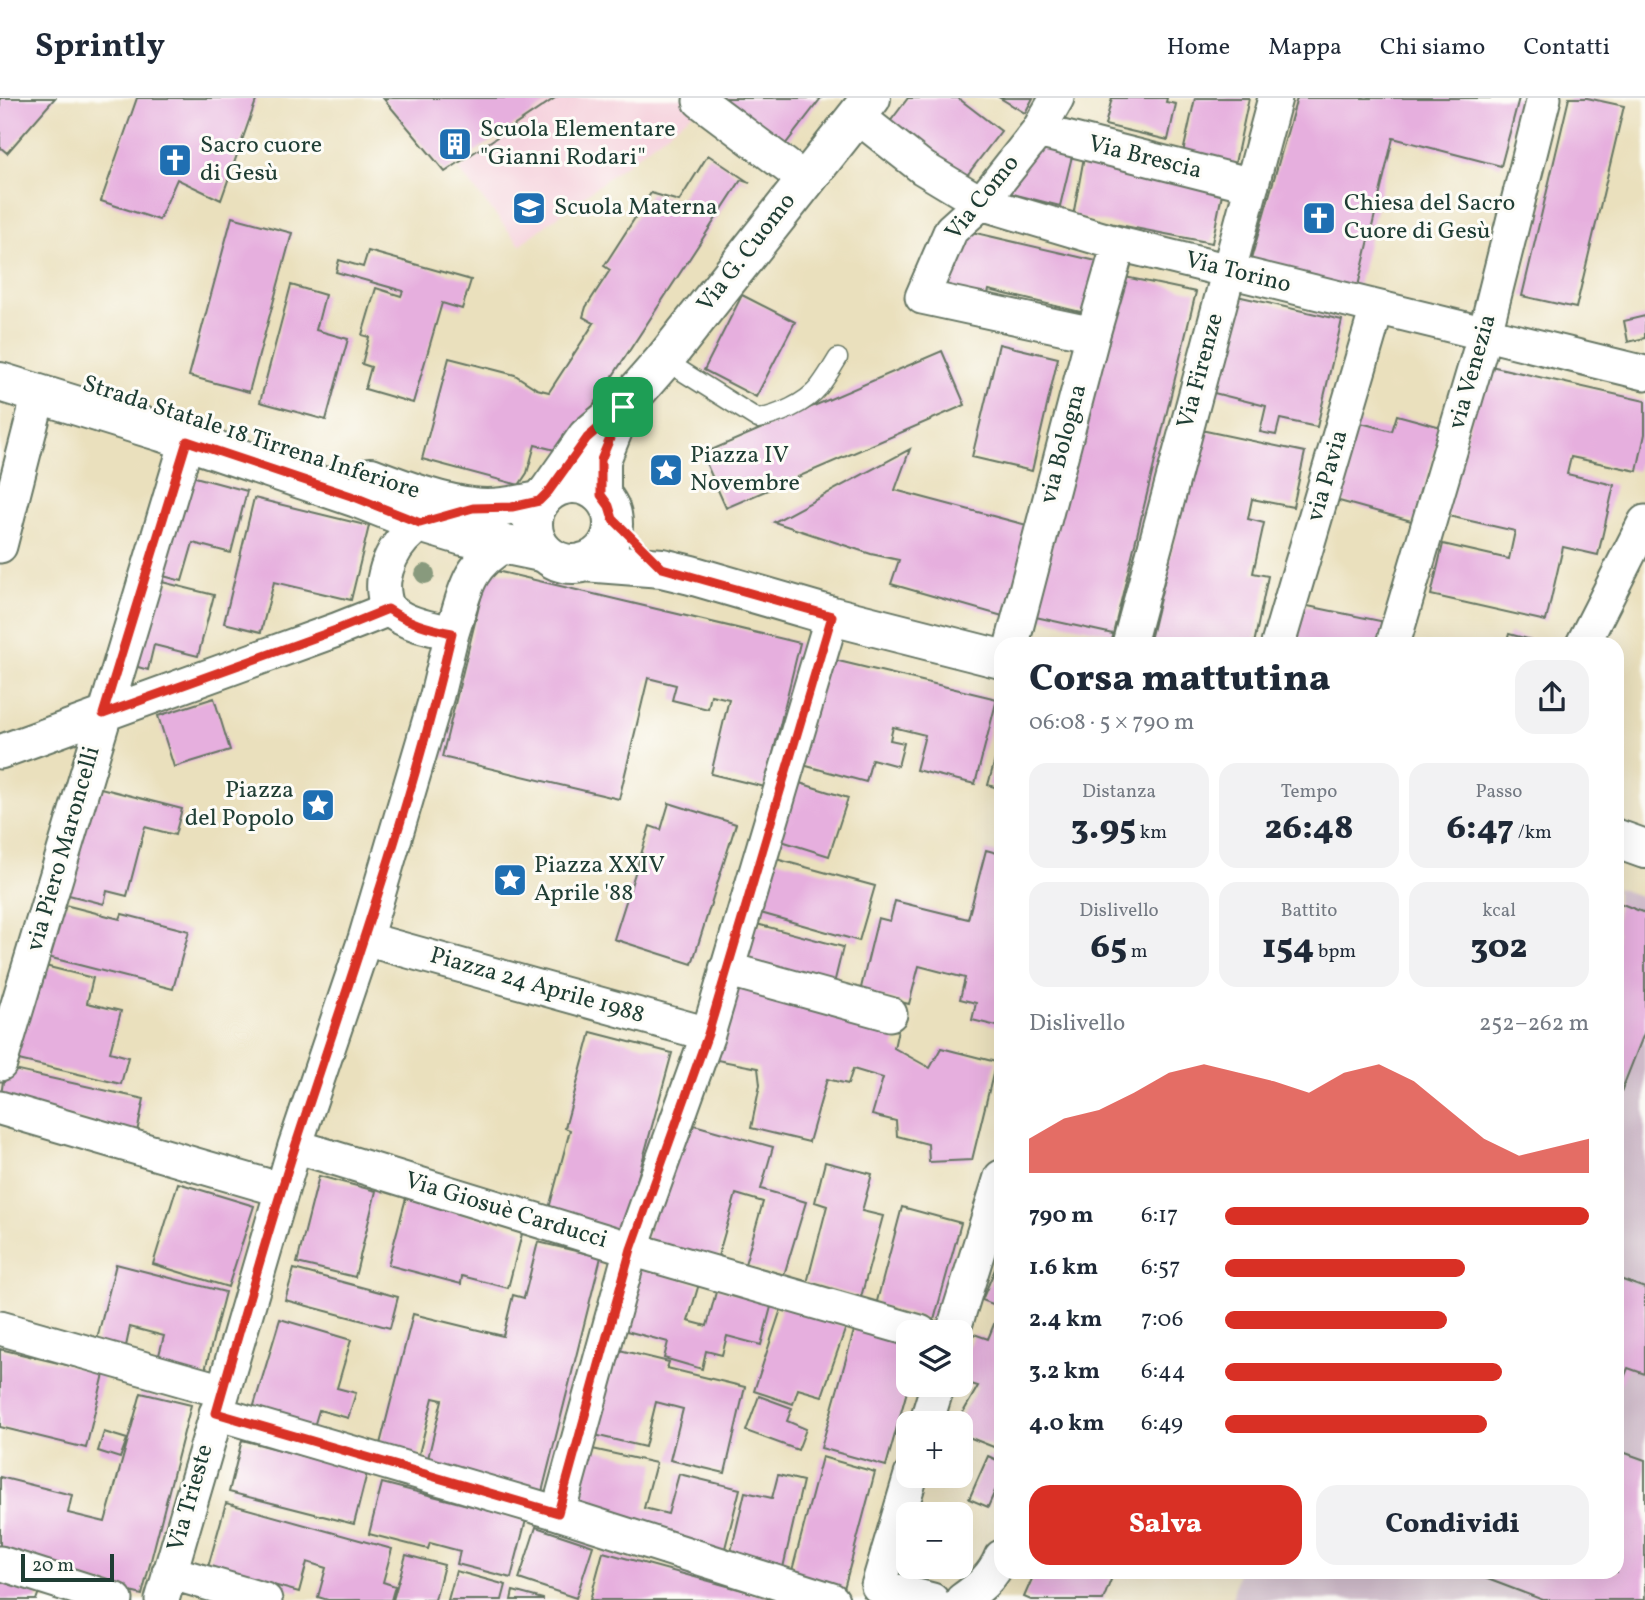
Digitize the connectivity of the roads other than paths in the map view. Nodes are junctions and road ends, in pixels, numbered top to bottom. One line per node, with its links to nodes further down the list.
1 (1057, 98): 6 (street, Via Como)
2 (1275, 98): 8 (street, Via Firenze)
3 (1544, 98): 13 (street, via Venezia)
4 (701, 100): 7 (street)
5 (864, 107): 7 (main road, Via G. Cuomo); 9 (street, Via Torino)
6 (1038, 131): 8 (street, Via Brescia); 9 (street, Via Como)
7 (804, 179): 17 (main road, Via G. Cuomo)
8 (1252, 185): 11 (street, Via Firenze)
9 (981, 203): 10 (street, Via Torino); 14 (street, Via Como)
10 (1119, 244): 11 (street, Via Torino); 14 (street, via Bologna)
11 (1227, 270): 12 (street, Via Torino); 37 (street, Via Firenze)
12 (1377, 308): 13 (street, Via Torino); 38 (street, via Pavia)
13 (1485, 333): 18 (street, Via Torino); 39 (street, via Venezia)
14 (1093, 334): 36 (street, via Bologna)
15 (0, 355): 20 (main road)
16 (838, 358): 17 (lane)
17 (664, 360): 21 (main road, Via G. Cuomo)
18 (1645, 373)
19 (0, 382): 20 (main road)
20 (42, 383): 22 (main road, Strada Statale 18 Tirrena Inferiore); 25 (main road, Strada Statale 18 Tirrena Inferiore); 28 (street)
21 (623, 407): 23 (main road, Via G. Cuomo); 24 (main road, Via G. Cuomo)
22 (187, 441): 27 (main road, Strada Statale 18 Tirrena Inferiore); 42 (street, via Piero Maroncelli)
23 (544, 496): 24 (main road); 25 (main road, Strada Statale 18 Tirrena Inferiore); 30 (main road)
24 (607, 507): 31 (main road); 32 (main road)
25 (473, 508): 27 (street)
26 (1645, 522): 40 (street)
27 (420, 523): 29 (main road, Strada Statale 18 Tirrena Inferiore); 33 (street)
28 (0, 546)
29 (504, 546): 30 (main road, Strada Statale 18 Tirrena Inferiore); 35 (street, Via Trieste)
30 (545, 553): 31 (main road)
31 (584, 562): 32 (main road)
32 (662, 568): 34 (main road)
33 (388, 609): 35 (street); 42 (street)
34 (832, 616): 41 (main road); 47 (street)
35 (452, 633): 46 (street, Via Trieste)
36 (1014, 637)
37 (1131, 637)
38 (1280, 637)
39 (1395, 637)
40 (1587, 637)
41 (994, 657)
42 (103, 714): 43 (street); 50 (street, via Piero Maroncelli)
43 (0, 752)
44 (1624, 842): 45 (main road)
45 (1645, 849)
46 (365, 939): 49 (street, Piazza 24 Aprile 1988); 52 (street, Via Trieste)
47 (726, 969): 48 (street); 49 (street)
48 (890, 1014)
49 (708, 1034): 55 (street)
50 (0, 1064)
51 (0, 1108): 53 (street)
52 (295, 1146): 53 (street, Via Trieste); 55 (street, Via Giosuè Carducci)
53 (282, 1190): 59 (street, Via Trieste)
54 (994, 1207): 56 (street)
55 (631, 1249): 57 (street, Via Giosuè Carducci); 61 (street)
56 (957, 1320)
57 (896, 1325)
58 (0, 1328): 59 (street)
59 (219, 1402): 61 (street); 64 (street, Via Trieste)
60 (906, 1488): 65 (street)
61 (558, 1513): 68 (street)
62 (0, 1563): 66 (street)
63 (994, 1571): 70 (street)
64 (165, 1586): 67 (street)
65 (866, 1593): 69 (street)
66 (116, 1600)
67 (265, 1600)
68 (832, 1600)
69 (932, 1600)
70 (962, 1600)

